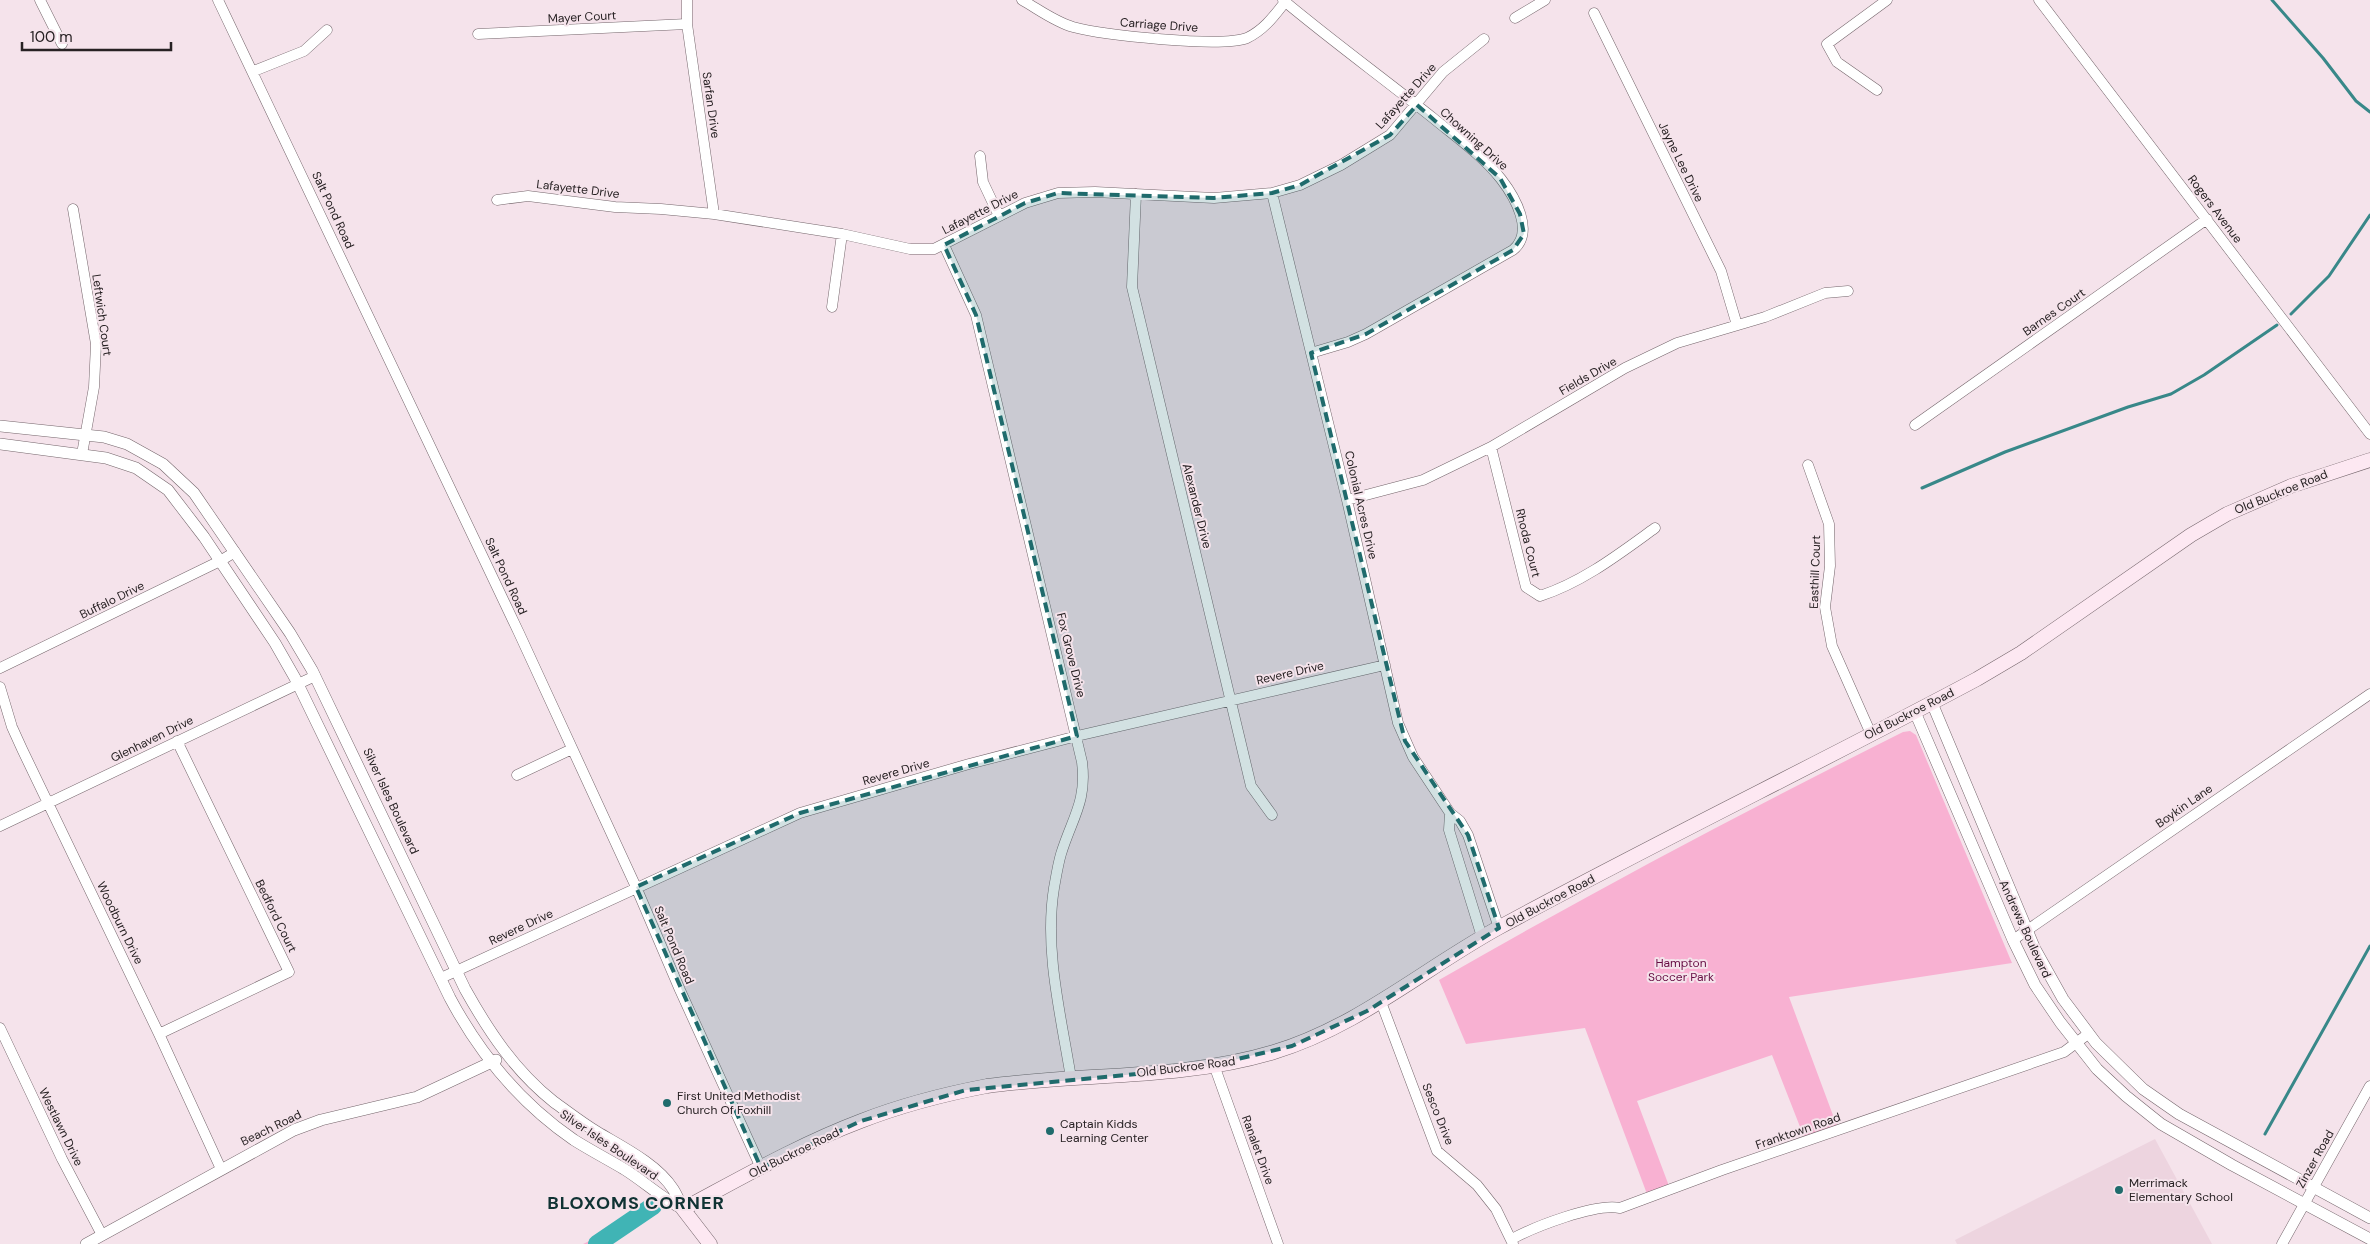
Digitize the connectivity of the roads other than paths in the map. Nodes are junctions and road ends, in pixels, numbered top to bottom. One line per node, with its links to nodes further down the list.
1 (40, 0): 15 (street)
2 (218, 0): 16 (street, Salt Pond Road)
3 (687, 0): 11 (street, Sarfan Drive)
4 (1545, 0): 10 (street)
5 (1887, 0): 17 (street)
6 (2039, 0): 26 (street, Rogers Avenue)
7 (1028, 1): 8 (street, Carriage Drive)
8 (1284, 1): 18 (street, Chowning Drive)
9 (1594, 13): 31 (street, Jayne Lee Drive)
10 (1514, 18)
11 (687, 24): 13 (street, Mayer Court); 24 (street, Sarfan Drive)
12 (327, 30): 16 (street)
13 (478, 34)
14 (1484, 39): 18 (street, Lafayette Drive)
15 (62, 44)
16 (254, 71): 58 (street, Salt Pond Road)
17 (1877, 90)
18 (1417, 105): 20 (street, Lafayette Drive); 32 (street, Chowning Drive)
19 (980, 156): 25 (street)
20 (1272, 193): 21 (street, Lafayette Drive); 32 (street, Colonial Acres Drive)
21 (1136, 194): 25 (street, Lafayette Drive); 52 (street, Alexander Drive)
22 (498, 200): 24 (street, Lafayette Drive)
23 (73, 209): 36 (street, Leftwich Court)
24 (714, 214): 27 (street, Lafayette Drive)
25 (999, 216): 28 (street, Lafayette Drive)
26 (2207, 219): 33 (street, Barnes Court); 35 (street, Rogers Avenue)
27 (842, 234): 28 (street, Lafayette Drive); 30 (street)
28 (944, 245): 56 (street, Fox Grove Drive)
29 (1848, 292): 31 (street, Fields Drive)
30 (832, 306)
31 (1738, 325): 38 (street, Fields Drive)
32 (1311, 353): 42 (street, Colonial Acres Drive)
33 (1915, 425)
34 (0, 426): 36 (street, Silver Isles Boulevard)
35 (2370, 434)
36 (85, 436): 39 (street, Leftwich Court); 44 (street, Silver Isles Boulevard)
37 (0, 444): 39 (street, Silver Isles Boulevard)
38 (1491, 447): 42 (street, Fields Drive); 43 (street, Rhoda Court)
39 (82, 454): 45 (street, Silver Isles Boulevard)
40 (2370, 460): 53 (main road, Old Buckroe Road)
41 (1808, 465): 55 (street, Easthill Court)
42 (1347, 500): 46 (street, Colonial Acres Drive)
43 (1655, 528)
44 (235, 552): 45 (street, Buffalo Drive); 48 (street, Silver Isles Boulevard)
45 (220, 561): 47 (street, Buffalo Drive); 49 (street, Silver Isles Boulevard)
46 (1385, 665): 52 (street, Revere Drive); 61 (street, Colonial Acres Drive)
47 (0, 668)
48 (315, 676): 49 (street, Glenhaven Drive); 69 (street, Silver Isles Boulevard)
49 (298, 684): 57 (street, Glenhaven Drive); 70 (street, Silver Isles Boulevard)
50 (0, 687): 60 (street, Woodburn Drive)
51 (2370, 694): 66 (street, Boykin Lane)
52 (1231, 700): 56 (street, Revere Drive); 62 (street, Alexander Drive)
53 (1932, 703): 54 (main road, Old Buckroe Road); 66 (street, Andrews Boulevard)
54 (1915, 712): 55 (main road, Old Buckroe Road); 68 (street, Andrews Boulevard)
55 (1871, 734): 65 (main road, Old Buckroe Road)
56 (1077, 736): 64 (street, Revere Drive); 79 (street, Fox Grove Drive)
57 (177, 741): 60 (street, Glenhaven Drive); 73 (street, Bedford Court)
58 (572, 749): 59 (street); 64 (street, Salt Pond Road)
59 (517, 774)
60 (48, 803): 63 (street, Glenhaven Drive); 73 (street, Woodburn Drive)
61 (1450, 813): 65 (street, Colonial Acres Drive); 67 (street, Colonial Acres Drive)
62 (1272, 814)
63 (0, 826)
64 (636, 887): 69 (street, Revere Drive); 81 (street, Salt Pond Road)
65 (1498, 928): 67 (main road, Old Buckroe Road)
66 (2027, 931): 68 (street, Boykin Lane); 74 (street, Andrews Boulevard)
67 (1482, 937): 71 (main road, Old Buckroe Road)
68 (2012, 940): 75 (street, Andrews Boulevard)
69 (457, 971): 70 (street, Revere Drive); 76 (street, Silver Isles Boulevard)
70 (441, 978): 77 (street, Silver Isles Boulevard)
71 (1381, 1002): 78 (main road, Old Buckroe Road); 89 (street, Sesco Drive)
72 (0, 1028): 87 (street, Westlawn Drive)
73 (159, 1034): 82 (street, Woodburn Drive)
74 (2088, 1034): 75 (street, Franktown Road); 83 (street, Andrews Boulevard)
75 (2077, 1045): 84 (street, Andrews Boulevard); 89 (street, Franktown Road)
76 (507, 1055): 77 (street, Beach Road); 85 (street, Silver Isles Boulevard)
77 (491, 1062): 82 (street, Beach Road); 85 (street, Silver Isles Boulevard)
78 (1214, 1065): 79 (main road, Old Buckroe Road); 92 (street, Ranalet Drive)
79 (1071, 1078): 81 (main road, Old Buckroe Road)
80 (2369, 1089): 83 (street, Zinzer Road)
81 (761, 1168): 85 (main road, Old Buckroe Road)
82 (221, 1169): 87 (street, Beach Road)
83 (2313, 1188): 84 (street, Zinzer Road); 86 (street, Andrews Boulevard)
84 (2304, 1204): 88 (street, Andrews Boulevard); 93 (street, Zinzer Road)
85 (683, 1209): 91 (main road)
86 (2370, 1218)
87 (102, 1235): 90 (street, Beach Road)
88 (2370, 1239)
89 (1512, 1242)
90 (86, 1244)
91 (710, 1244)
92 (1278, 1244)
93 (2282, 1244)

